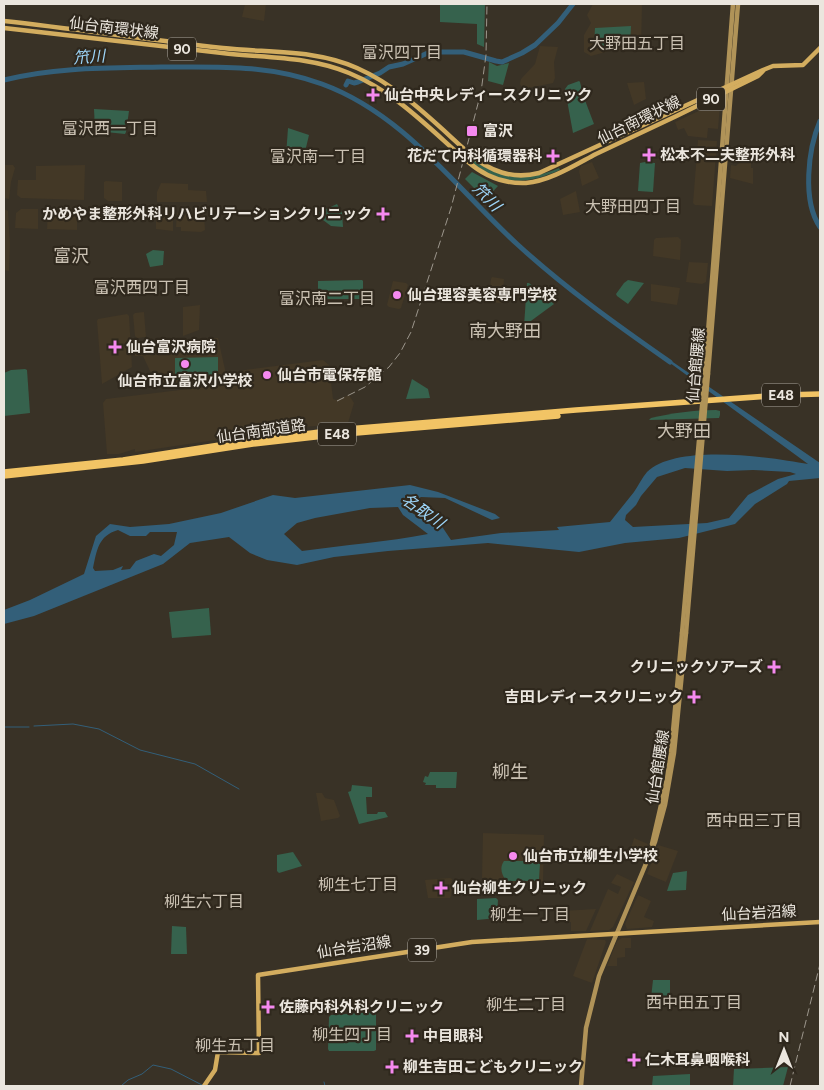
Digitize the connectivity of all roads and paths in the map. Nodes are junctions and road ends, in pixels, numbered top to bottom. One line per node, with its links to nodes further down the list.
1 (734, 4): 6 (main road, 仙台館腰線)
2 (738, 4): 6 (main road, 仙台館腰線)
3 (4, 21): 7 (main road, 仙台南環状線 / 90)
4 (4, 28): 9 (main road, 仙台南環状線 / 90)
5 (820, 48): 6 (main road, 仙台南環状線 / 90)
6 (729, 88): 8 (main road, 仙台南環状線 / 90); 10 (main road, 仙台南環状線 / 90); 16 (main road, 仙台館腰線, bridge)
7 (463, 148)
8 (469, 154)
9 (461, 156)
10 (467, 161)
11 (820, 394): 12 (highway, 仙台南部道路 / E48)
12 (672, 404): 13 (highway, 仙台南部道路 / E48); 14 (highway, 仙台南部道路 / E48)
13 (4, 472)
14 (4, 476)
15 (820, 922): 16 (main road, 仙台岩沼線 / 39)
16 (615, 934): 17 (main road, 仙台岩沼線 / 39); 18 (main road, 仙台館腰線)
17 (204, 1086)
18 (581, 1086)

